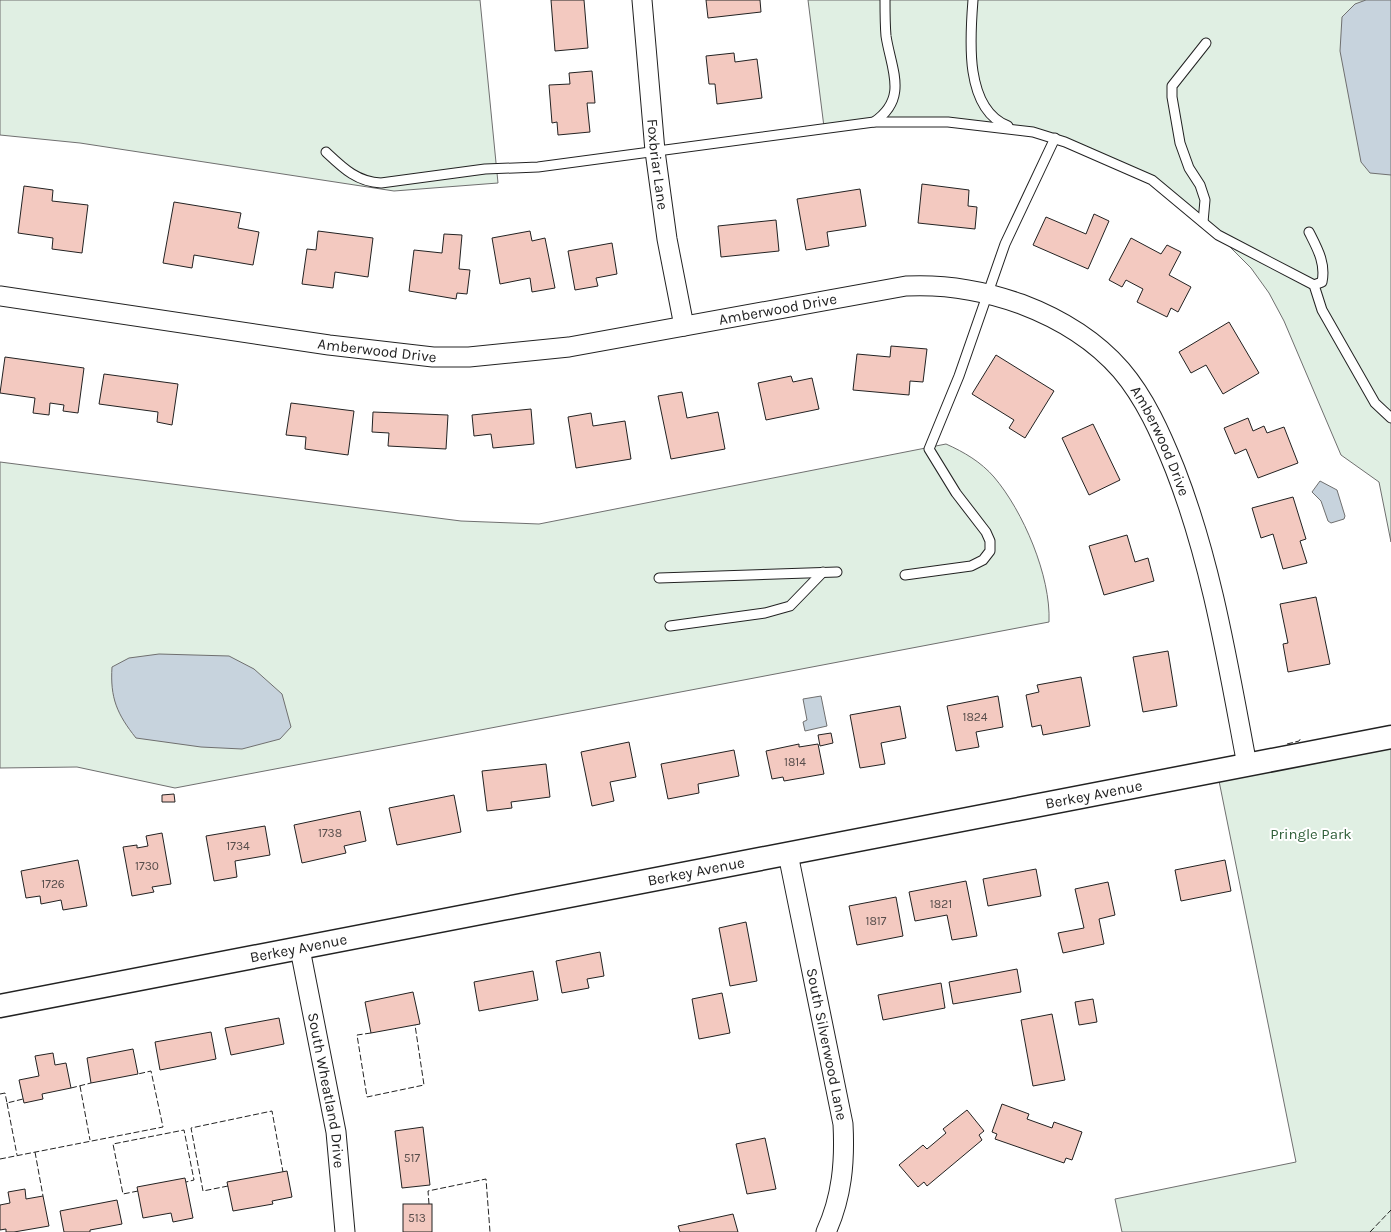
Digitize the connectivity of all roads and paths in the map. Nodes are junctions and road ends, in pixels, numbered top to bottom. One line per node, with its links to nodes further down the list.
1 (642, 0): 8 (street, Foxbriar Lane)
2 (885, 0): 5 (lane)
3 (973, 0): 6 (lane)
4 (1206, 43): 10 (lane)
5 (874, 122): 6 (lane); 8 (lane)
6 (1018, 130): 7 (lane)
7 (1055, 138): 10 (lane); 13 (lane)
8 (656, 151): 9 (lane); 15 (street, Foxbriar Lane)
9 (326, 152)
10 (1203, 222): 12 (lane)
11 (1309, 232): 12 (lane)
12 (1314, 285): 16 (lane)
13 (988, 294): 15 (street, Amberwood Drive); 19 (lane); 23 (street, Amberwood Drive)
14 (0, 296): 15 (street, Amberwood Drive)
15 (684, 326)
16 (1391, 418)
17 (823, 572): 18 (lane); 20 (lane); 21 (lane)
18 (837, 572)
19 (905, 575)
20 (659, 578)
21 (670, 626)
22 (1391, 737): 23 (street, Berkey Avenue)
23 (1247, 765): 24 (street, Berkey Avenue)
24 (788, 854): 25 (street, Berkey Avenue); 28 (street, South Silverwood Lane)
25 (300, 949): 26 (street, Berkey Avenue); 27 (street, South Wheatland Drive)
26 (0, 1006)
27 (345, 1232)
28 (826, 1232)

